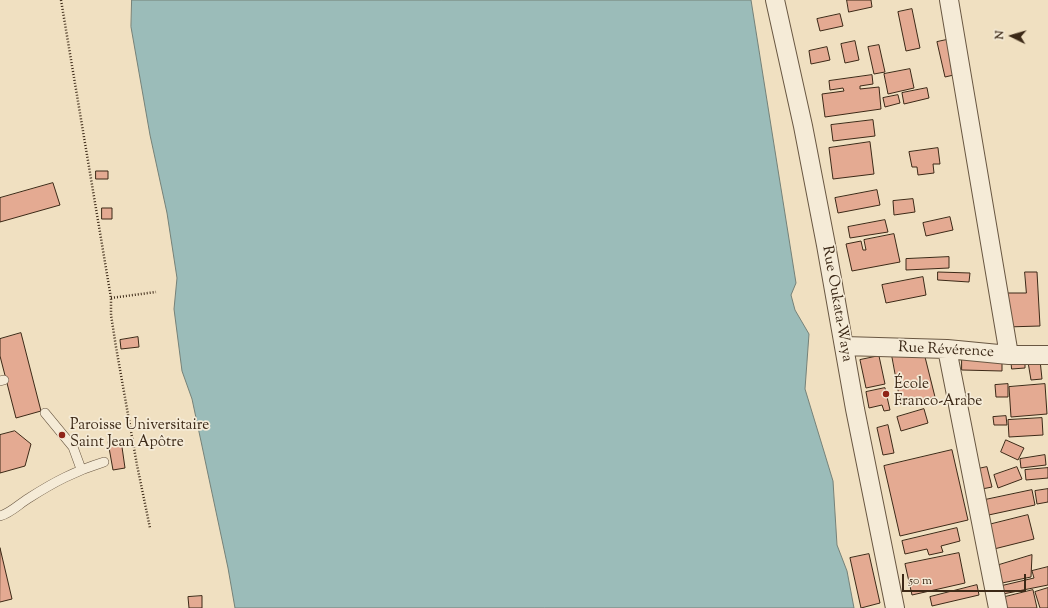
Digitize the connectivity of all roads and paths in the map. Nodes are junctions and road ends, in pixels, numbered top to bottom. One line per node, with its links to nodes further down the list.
1 (61, 0): 5 (path)
2 (775, 0): 6 (street, Rue Oukata-Waya)
3 (948, 0): 8 (street)
4 (156, 292): 5 (path)
5 (111, 298): 14 (path)
6 (844, 346): 7 (street, Rue Révérence); 15 (street, Rue Oukata-Waya)
7 (947, 349): 8 (street, Rue Révérence); 16 (street)
8 (1009, 355): 9 (street, Rue Révérence)
9 (1048, 355)
10 (46, 412): 12 (lane)
11 (104, 462): 12 (lane)
12 (81, 469): 13 (lane)
13 (0, 516)
14 (150, 528)
15 (895, 608)
16 (998, 608)

